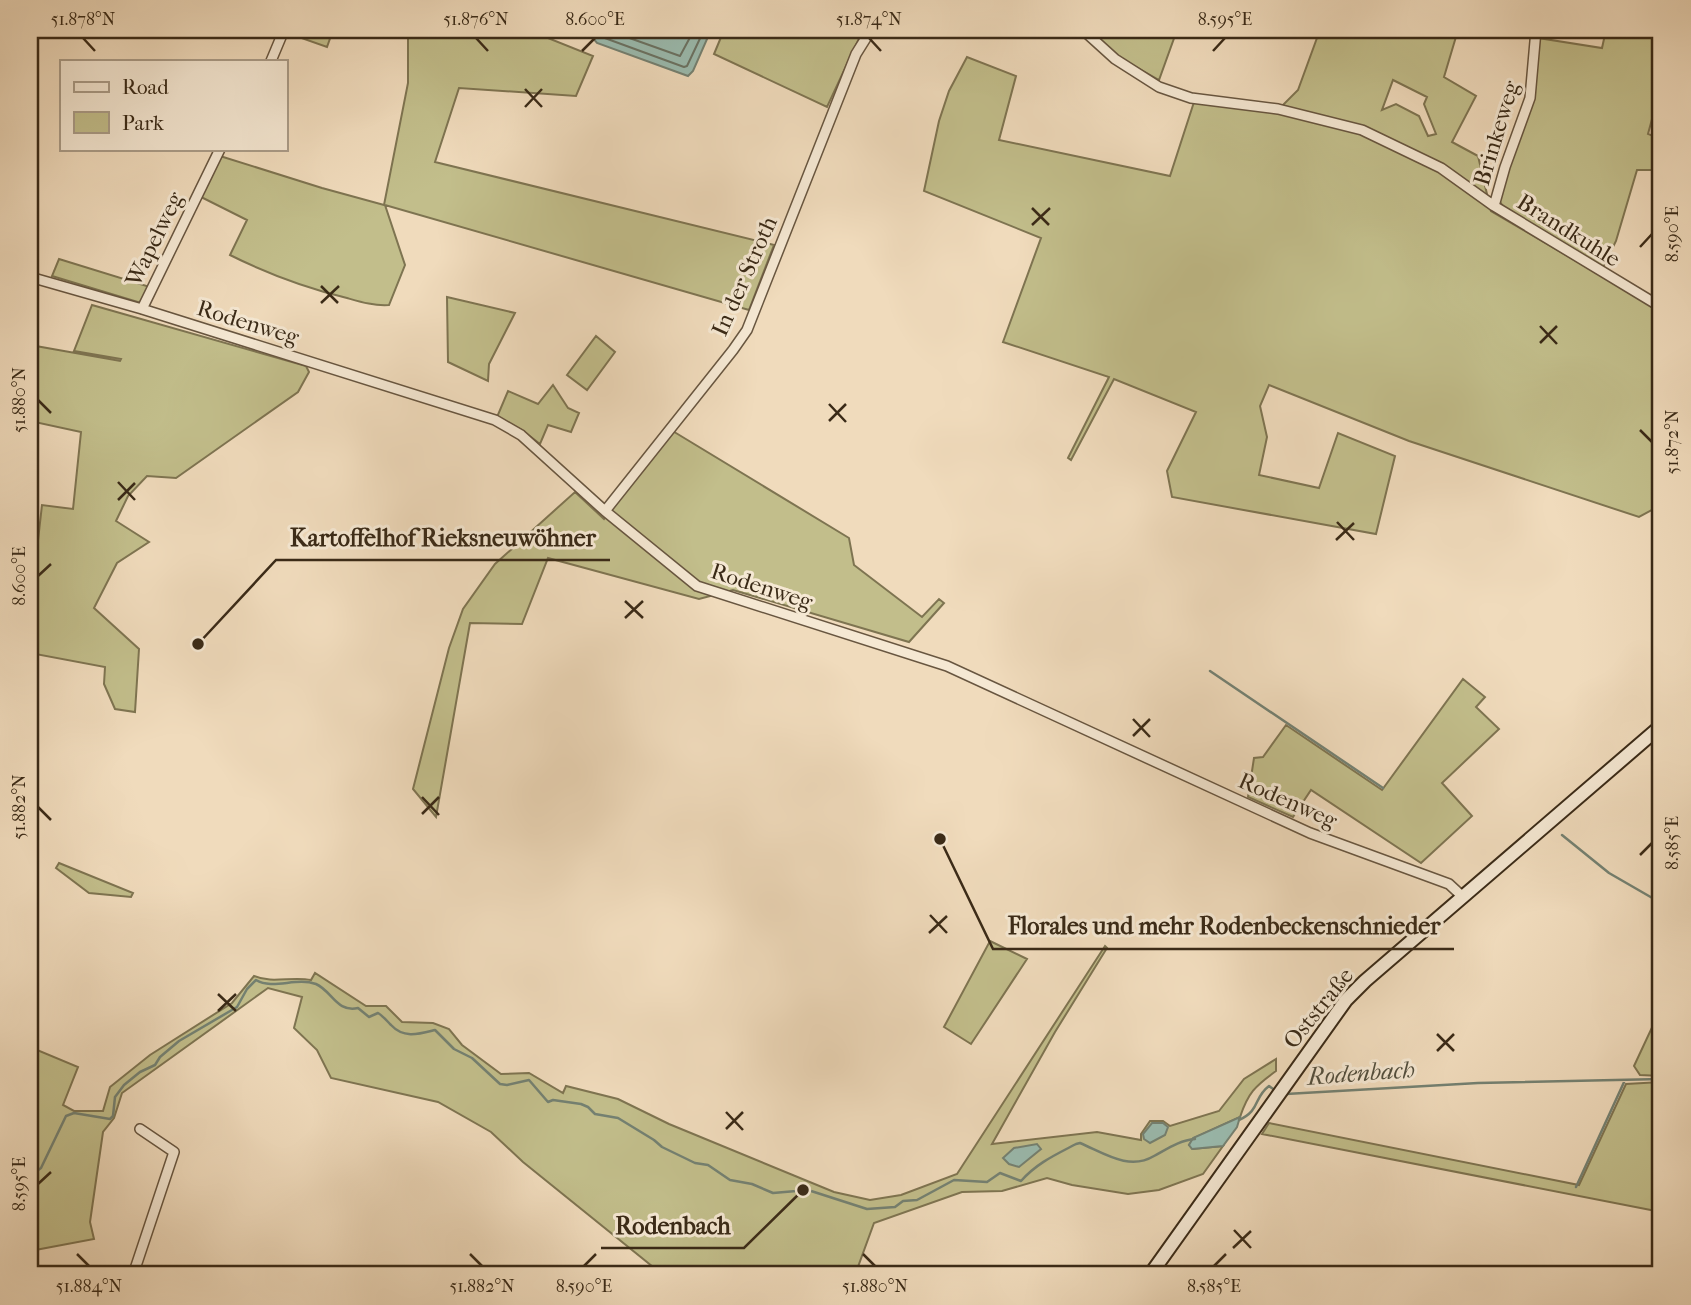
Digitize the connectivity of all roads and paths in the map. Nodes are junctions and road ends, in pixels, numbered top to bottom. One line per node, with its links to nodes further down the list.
1 (284, 30): 5 (street)
2 (871, 30): 11 (street, In der Stroth)
3 (1083, 30): 7 (street)
4 (1536, 30): 7 (street, Brinkeweg)
5 (271, 60)
6 (220, 150): 10 (street, Wapelweg)
7 (1494, 206): 9 (street, Brandkuhle)
8 (30, 277): 10 (street, Rodenweg)
9 (1661, 307)
10 (142, 309): 11 (street, Rodenweg)
11 (605, 511): 13 (street, Rodenweg)
12 (1661, 726): 13 (main road, Oststraße)
13 (1463, 897): 16 (main road, Oststraße)
14 (140, 1129): 15 (street)
15 (133, 1275)
16 (1150, 1275)

